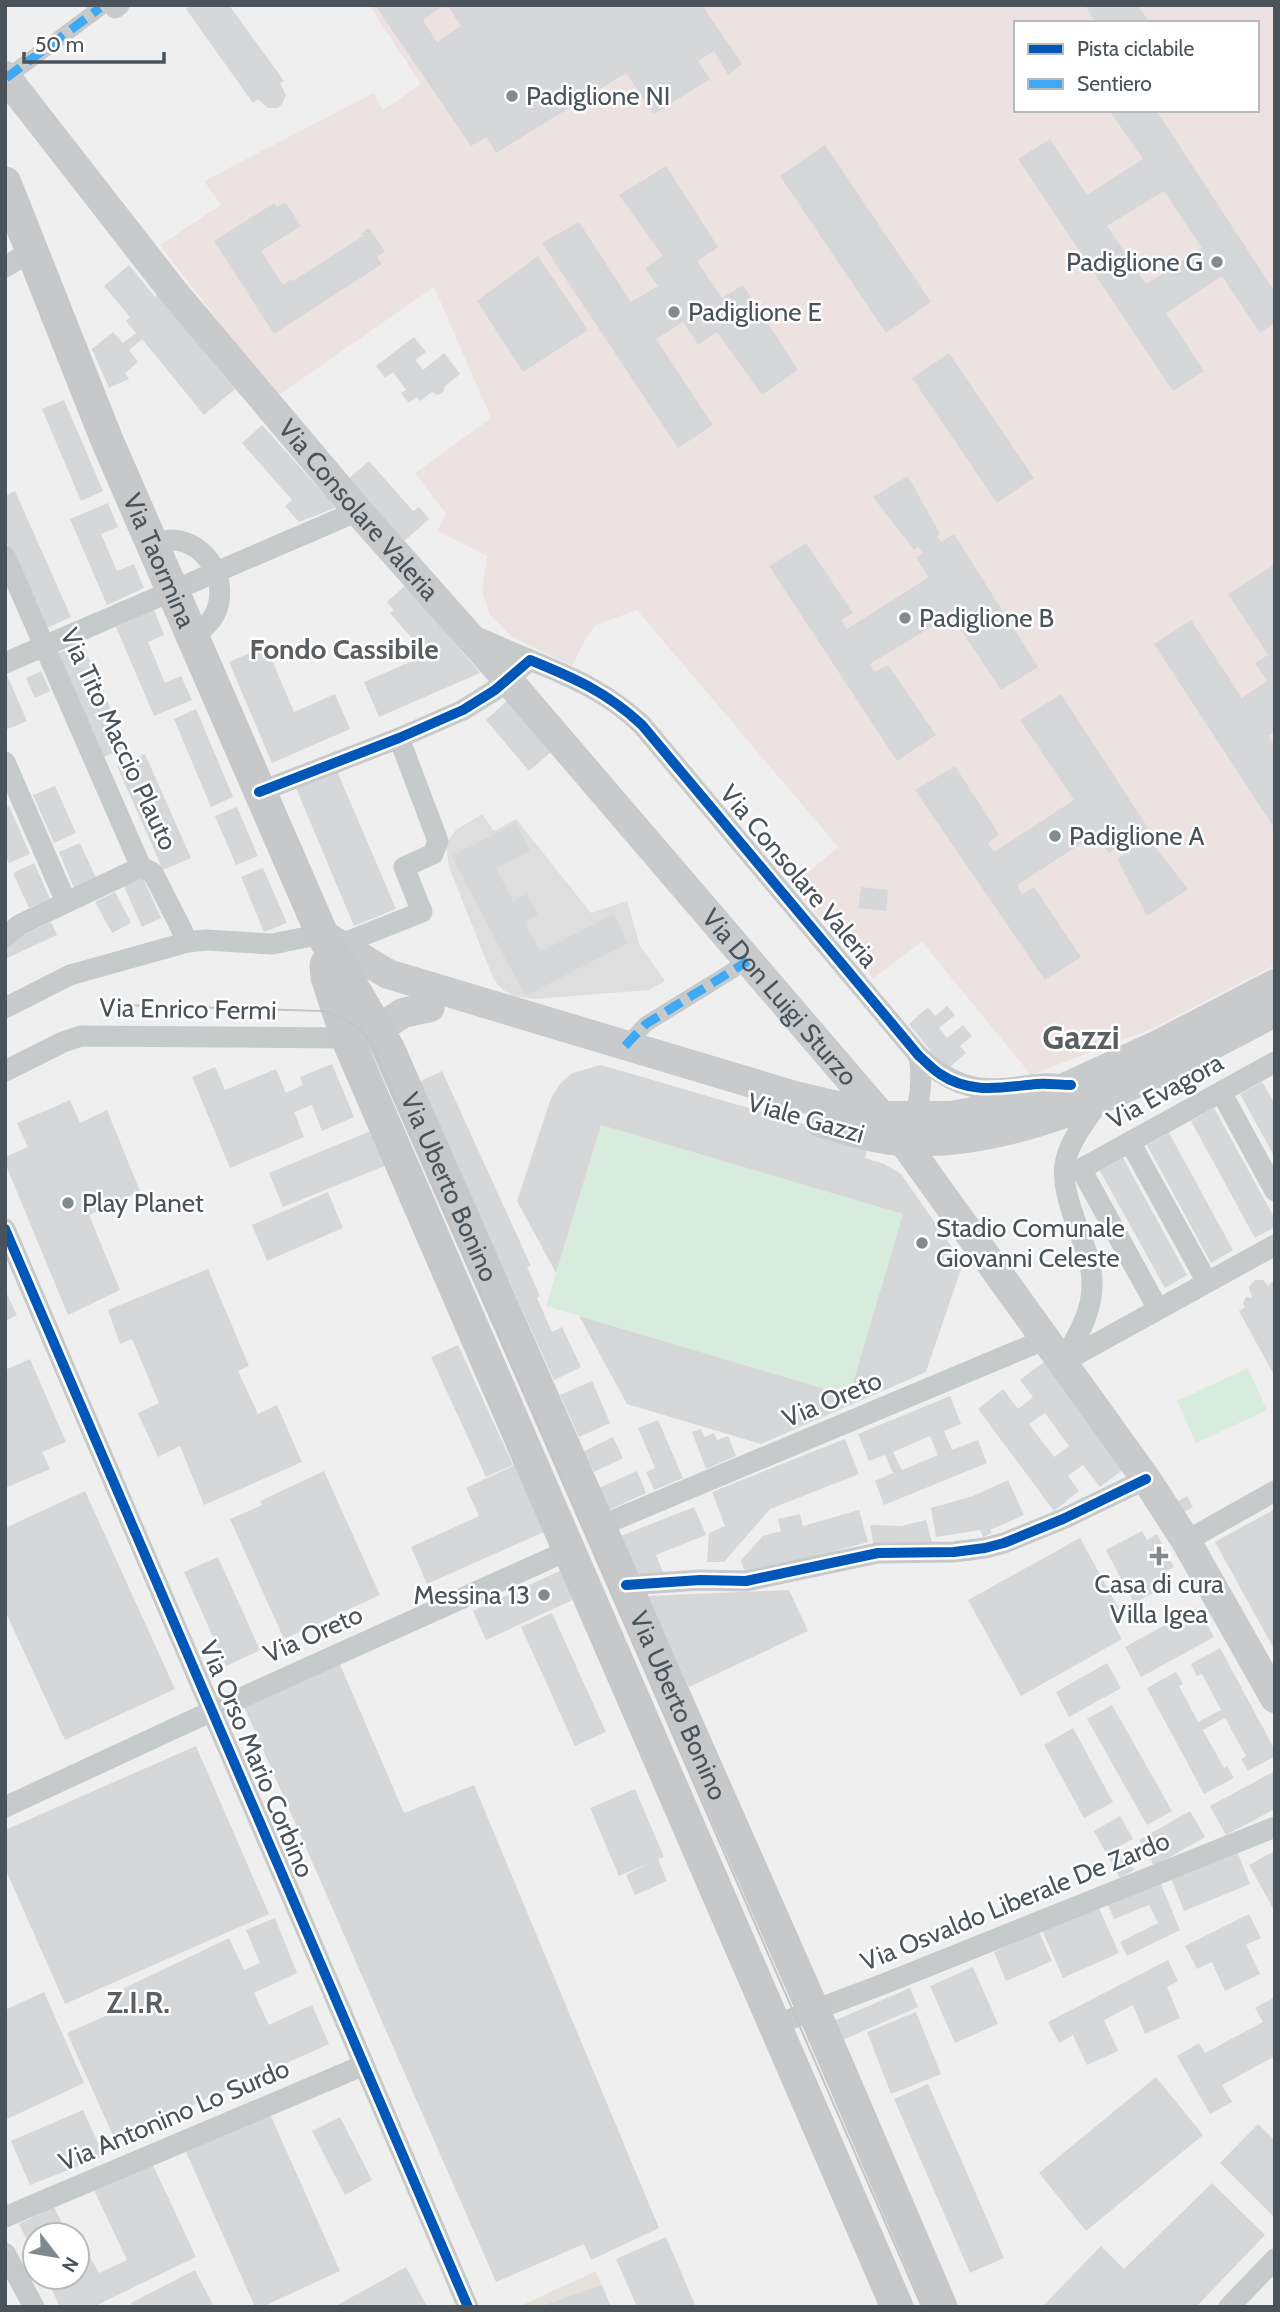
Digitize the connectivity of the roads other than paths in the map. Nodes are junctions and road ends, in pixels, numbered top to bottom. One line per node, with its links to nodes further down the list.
1 (111, 7): 2 (street)
2 (6, 77): 5 (main road, Via Consolare Valeria)
3 (5, 183): 4 (main road, Via Taormina)
4 (18, 259): 6 (main road, Via Taormina)
5 (358, 511): 8 (street); 10 (main road, Via Consolare Valeria)
6 (151, 543): 8 (street); 9 (main road, Via Taormina)
7 (5, 556): 12 (street, Via Tito Maccio Plauto)
8 (217, 572): 9 (street); 11 (street)
9 (172, 591): 11 (main road, Via Taormina); 12 (street)
10 (466, 633): 13 (street, Via Consolare Valeria); 15 (main road, Via Consolare Valeria)
11 (192, 637): 18 (main road, Via Taormina)
12 (45, 646): 14 (street); 19 (street, Via Tito Maccio Plauto)
13 (530, 660): 15 (street); 33 (street, Via Consolare Valeria)
14 (5, 663)
15 (507, 679): 16 (street); 24 (main road, Via Don Luigi Sturzo)
16 (399, 738): 18 (street); 22 (street, Via Enrico Fermi)
17 (5, 762): 20 (street)
18 (259, 792): 22 (main road, Via Taormina)
19 (141, 867): 20 (street); 23 (street, Via Tito Maccio Plauto)
20 (66, 902): 21 (street)
21 (5, 937)
22 (328, 939): 23 (street, Via Enrico Fermi); 25 (main road); 27 (main road, Via Taormina)
23 (188, 942): 29 (street, Via Enrico Fermi)
24 (748, 961): 32 (street); 39 (main road, Via Don Luigi Sturzo)
25 (388, 974): 27 (main road); 32 (main road, Viale Gazzi)
26 (1275, 984): 36 (main road, Viale Gazzi)
27 (337, 988): 28 (main road, Viale Gazzi); 31 (main road, Via Taormina)
28 (430, 1007): 31 (main road); 40 (main road, Viale Gazzi)
29 (5, 1008)
30 (1275, 1012): 38 (main road, Viale Gazzi)
31 (362, 1034): 35 (street, Via Enrico Fermi); 50 (main road, Via Uberto Bonino); 52 (main road, Via Uberto Bonino)
32 (625, 1046): 39 (main road, Viale Gazzi)
33 (919, 1056): 36 (street, Via Consolare Valeria); 40 (street)
34 (1275, 1062): 37 (street, Via Evagora)
35 (5, 1071)
36 (1071, 1085): 40 (main road, Viale Gazzi)
37 (1221, 1092): 41 (street, Via Evagora); 42 (street)
38 (1102, 1098): 40 (main road, Viale Gazzi); 47 (street)
39 (881, 1116): 40 (main road, Viale Gazzi)
40 (909, 1129): 47 (main road)
41 (1130, 1142): 45 (street); 46 (street, Via Evagora)
42 (1275, 1191)
43 (5, 1229): 55 (street, Via Orso Mario Corbino)
44 (1275, 1245): 45 (street, Via Oreto)
45 (1207, 1282): 46 (street, Via Oreto)
46 (1158, 1309): 47 (street, Via Oreto)
47 (1054, 1351): 48 (main road); 50 (street, Via Oreto)
48 (1146, 1479): 51 (main road); 53 (street)
49 (1275, 1492): 51 (street)
50 (600, 1526): 53 (main road, Via Uberto Bonino)
51 (1186, 1541): 54 (main road)
52 (569, 1550): 55 (street, Via Oreto); 59 (main road, Via Uberto Bonino)
53 (626, 1585): 58 (main road, Via Uberto Bonino)
54 (1275, 1698)
55 (212, 1711): 56 (street, Via Oreto); 60 (street, Via Orso Mario Corbino)
56 (5, 1807)
57 (1275, 1827): 58 (street, Via Osvaldo Liberale De Zardo)
58 (813, 2010): 59 (street, Via Osvaldo Liberale De Zardo); 67 (main road, Via Uberto Bonino)
59 (775, 2025): 66 (main road, Via Uberto Bonino)
60 (364, 2065): 61 (street, Via Antonino Lo Surdo); 65 (street, Via Orso Mario Corbino)
61 (5, 2217)
62 (5, 2253): 64 (street)
63 (1275, 2259): 68 (street)
64 (34, 2307)
65 (468, 2307)
66 (897, 2307)
67 (941, 2307)
68 (1229, 2307)

